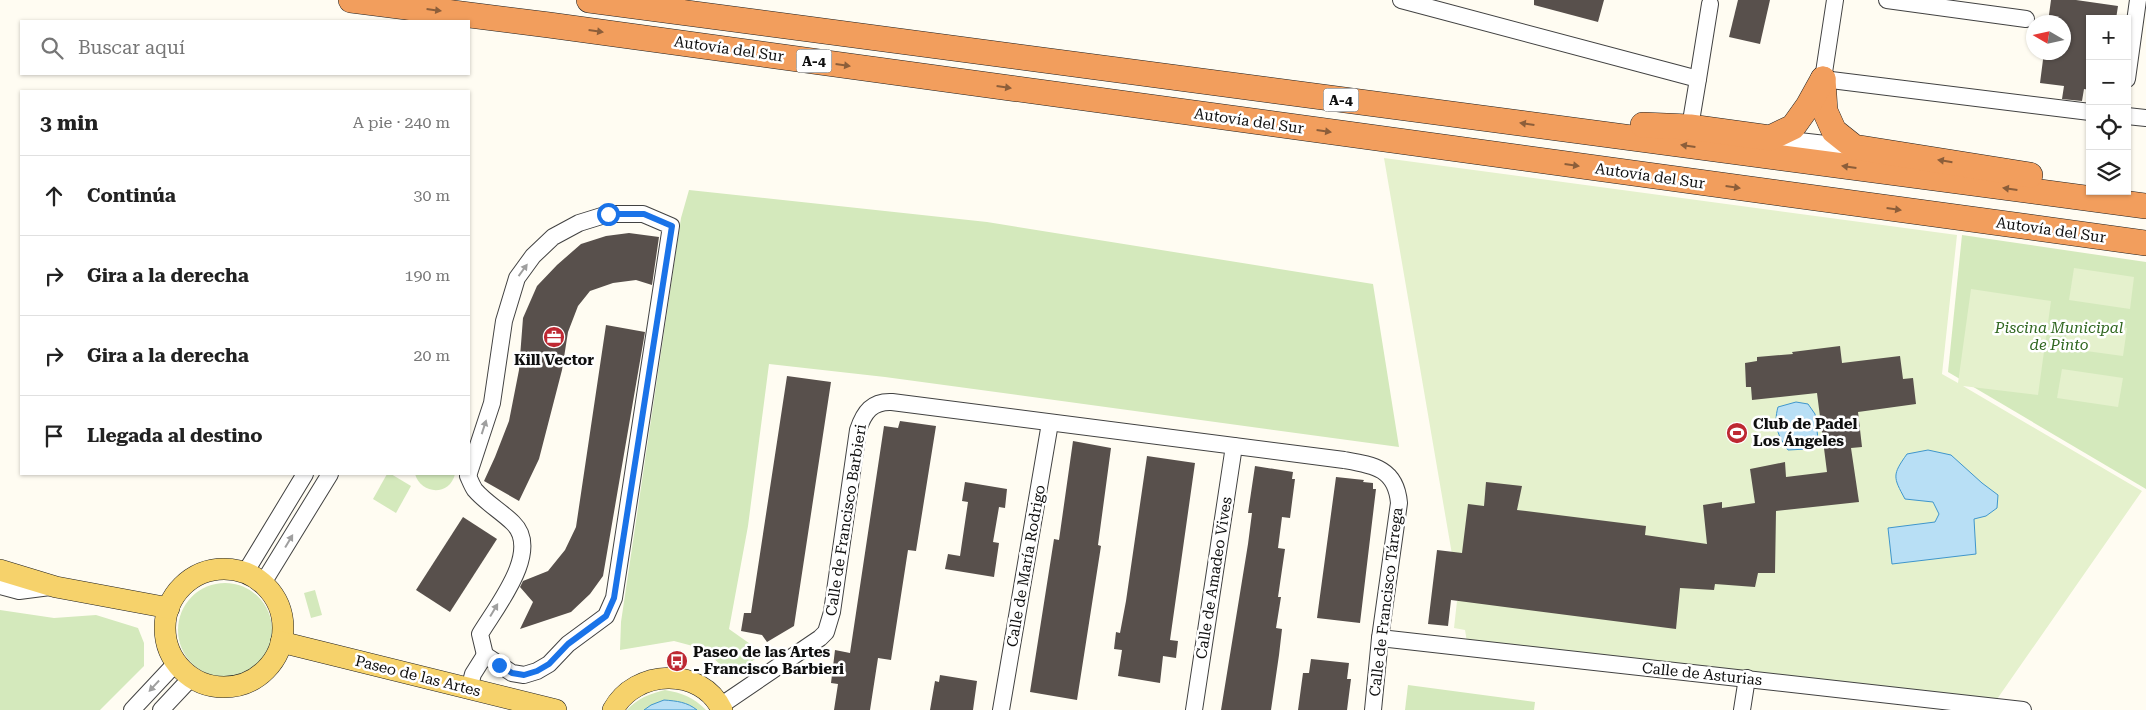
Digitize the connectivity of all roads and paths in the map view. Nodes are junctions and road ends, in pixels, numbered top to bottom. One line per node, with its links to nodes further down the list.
1 (351, 0): 22 (highway, Autovía del Sur / A-4, one-way to 22)
2 (589, 0): 17 (highway, Autovía del Sur / A-4, one-way to 2)
3 (1401, 0): 11 (street)
4 (1835, 0): 12 (street)
5 (1887, 0): 8 (street)
6 (2138, 0): 9 (street)
7 (1710, 4): 11 (street)
8 (2026, 19)
9 (2139, 40): 10 (street)
10 (2131, 66)
11 (1698, 79): 16 (street)
12 (1823, 79): 13 (street); 18 (highway); 19 (highway)
13 (2086, 112)
14 (2131, 116): 15 (street)
15 (2146, 118)
16 (1690, 127): 17 (highway); 18 (highway)
17 (1574, 130): 20 (highway, Autovía del Sur / A-4, one-way to 17)
18 (1770, 138): 19 (street)
19 (1854, 147): 20 (highway, one-way to 19)
20 (2093, 200): 21 (highway, Autovía del Sur / A-4)
21 (2146, 206)
22 (2146, 243)
23 (1050, 423): 24 (street, Calle de Francisco Barbieri); 42 (street, Calle de Francisco Barbieri); 47 (street, Calle de María Rodrigo)
24 (1234, 446): 34 (street, Calle de Francisco Tárrega); 48 (street, Calle de Amadeo Vives)
25 (470, 470): 36 (street, one-way to 36)
26 (305, 475): 30 (street)
27 (329, 475): 30 (street, one-way to 27)
28 (468, 475): 36 (street, one-way to 28)
29 (0, 570): 32 (main road)
30 (254, 578): 33 (main road); 35 (main road)
31 (0, 586): 32 (street)
32 (56, 587): 33 (main road)
33 (169, 608): 37 (main road)
34 (1380, 638): 39 (street, Calle de Asturias); 49 (street, Calle de Francisco Tárrega)
35 (281, 642): 38 (main road); 40 (main road, Paseo de las Artes)
36 (485, 655): 40 (street)
37 (176, 663): 38 (main road); 43 (street, one-way to 43)
38 (192, 678): 44 (street)
39 (1746, 678): 41 (street, Calle de Asturias); 50 (street)
40 (469, 689): 45 (main road, Paseo de las Artes)
41 (1919, 705): 51 (street, Calle de Asturias)
42 (721, 708): 46 (main road)
43 (132, 710)
44 (161, 710)
45 (556, 710)
46 (613, 710)
47 (1001, 710)
48 (1194, 710)
49 (1373, 710)
50 (1742, 710)
51 (2023, 710)

